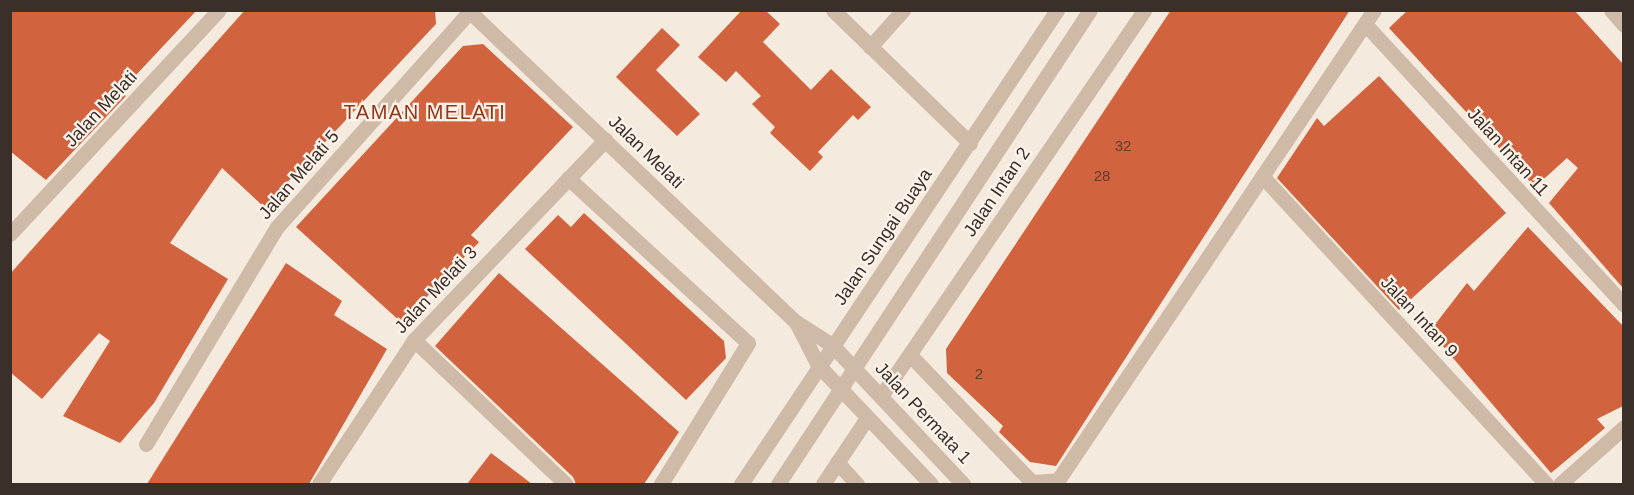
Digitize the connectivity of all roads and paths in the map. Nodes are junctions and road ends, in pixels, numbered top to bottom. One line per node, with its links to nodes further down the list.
1 (219, 10): 17 (street, Jalan Melati)
2 (833, 10): 12 (street)
3 (903, 10): 12 (street)
4 (1057, 10): 14 (street, Jalan Sungai Buaya)
5 (1090, 10): 24 (street)
6 (1144, 10): 22 (street, Jalan Intan 2)
7 (1374, 10): 10 (street)
8 (1611, 10): 11 (street)
9 (468, 11): 13 (street, Jalan Melati); 29 (street, Jalan Melati 5)
10 (1365, 24): 15 (street); 18 (street, Jalan Intan 11)
11 (1623, 26)
12 (870, 46): 14 (street)
13 (605, 140): 16 (street, Jalan Melati 3); 19 (street, Jalan Melati)
14 (970, 143): 21 (street, Jalan Sungai Buaya)
15 (1262, 176): 22 (street); 40 (street, Jalan Intan 9)
16 (568, 178): 20 (street, Jalan Melati 3); 33 (street)
17 (10, 234)
18 (1623, 305)
19 (796, 322): 21 (street, Jalan Melati); 23 (street, Jalan Melati)
20 (414, 340): 31 (street, Jalan Melati 3); 32 (street)
21 (832, 345): 23 (street, Jalan Sungai Buaya); 24 (street, Jalan Melati)
22 (910, 355): 26 (street, Jalan Intan 2)
23 (819, 365): 25 (street, Jalan Melati); 34 (street, Jalan Sungai Buaya)
24 (854, 368): 25 (street); 26 (street, Jalan Permata 1)
25 (840, 390): 27 (street); 35 (street)
26 (881, 396): 39 (street, Jalan Permata 1)
27 (867, 418): 30 (street); 38 (street)
28 (1623, 427): 41 (street)
29 (146, 444)
30 (837, 462): 36 (street); 37 (street)
31 (319, 484)
32 (566, 484)
33 (661, 484)
34 (741, 484)
35 (778, 484)
36 (823, 484)
37 (857, 484)
38 (931, 484)
39 (963, 484)
40 (1546, 484)
41 (1560, 484)

